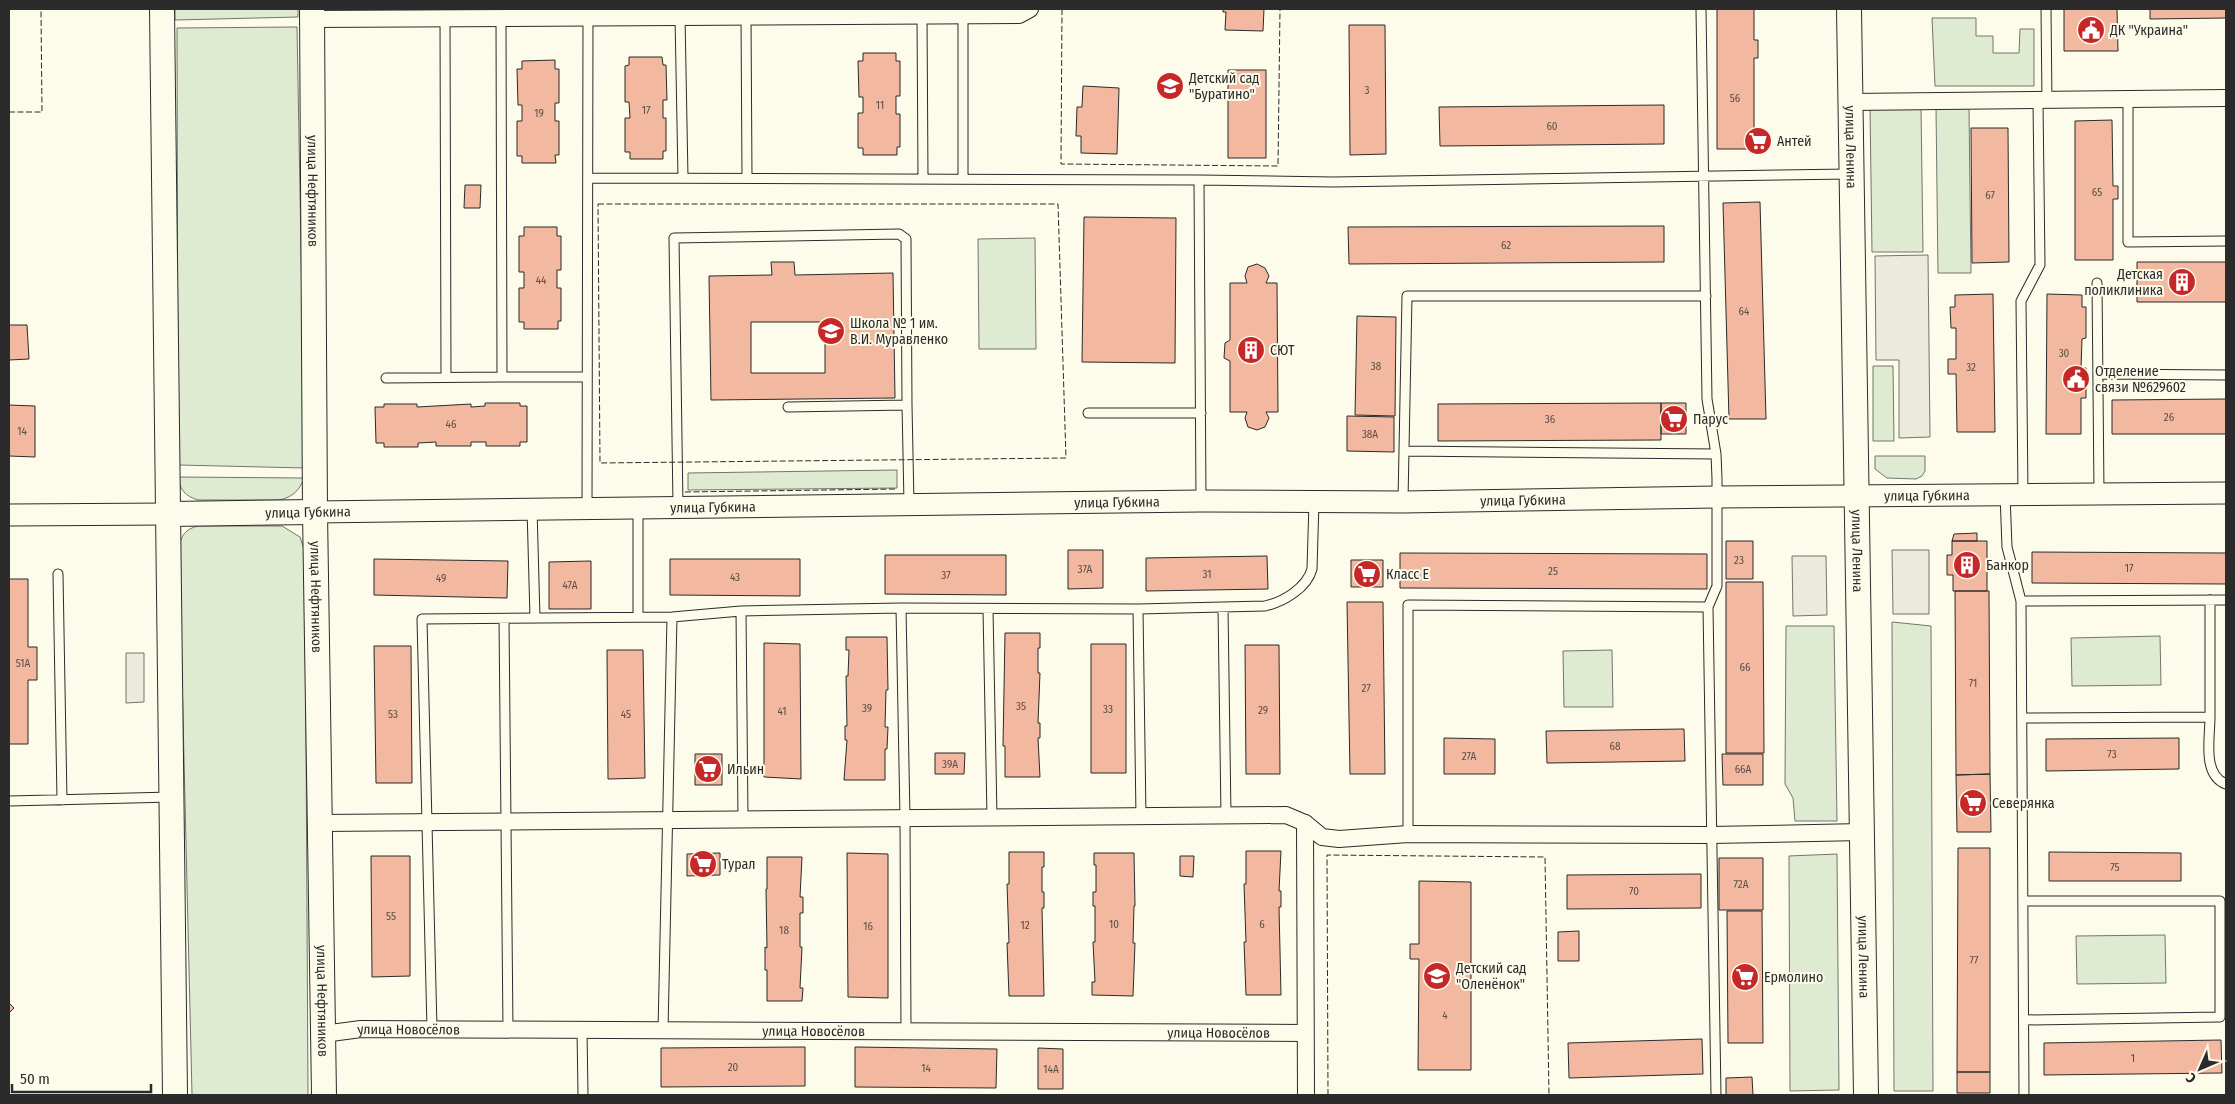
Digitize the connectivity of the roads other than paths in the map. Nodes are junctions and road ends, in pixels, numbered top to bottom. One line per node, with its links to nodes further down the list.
1 (162, 9): 56 (main road)
2 (1030, 9): 9 (street)
3 (1701, 9): 20 (lane)
4 (1849, 9): 17 (main road, улица Ленина)
5 (2046, 9): 18 (lane)
6 (634, 13): 10 (street); 12 (street)
7 (312, 14): 13 (street); 55 (main road, улица Нефтяников)
8 (922, 14): 9 (street); 11 (street); 24 (lane)
9 (963, 14): 25 (lane)
10 (680, 16): 11 (street); 22 (lane)
11 (746, 16): 23 (lane)
12 (588, 17): 14 (street); 21 (lane)
13 (445, 19): 14 (street); 35 (lane)
14 (501, 19): 32 (lane)
15 (2226, 98): 16 (street)
16 (2128, 100): 18 (street); 27 (lane)
17 (1850, 102): 18 (street); 19 (main road, улица Ленина)
18 (2043, 102): 43 (lane)
19 (1851, 174): 20 (lane); 45 (main road, улица Ленина)
20 (1704, 177): 26 (lane); 29 (lane)
21 (588, 178): 22 (lane); 33 (lane)
22 (684, 178): 23 (lane)
23 (747, 178): 24 (lane)
24 (923, 179): 25 (lane)
25 (963, 179): 26 (lane)
26 (1199, 180): 39 (lane)
27 (2226, 241)
28 (2097, 283): 30 (lane)
29 (1706, 296): 40 (lane); 41 (lane)
30 (2099, 374): 31 (lane); 44 (lane)
31 (2226, 375)
32 (502, 377): 33 (lane); 35 (lane)
33 (587, 377): 52 (lane)
34 (386, 378): 35 (lane)
35 (446, 378)
36 (907, 405): 37 (lane); 50 (lane); 51 (lane)
37 (788, 407)
38 (1088, 413): 39 (lane)
39 (1201, 413): 47 (lane)
40 (1404, 451): 41 (lane); 49 (lane)
41 (1716, 454): 46 (lane)
42 (2226, 493): 44 (street, улица Губкина)
43 (2014, 494): 44 (street, улица Губкина); 45 (street, улица Губкина); 61 (lane)
44 (2099, 494)
45 (1856, 496): 46 (street, улица Губкина); 88 (main road, улица Ленина)
46 (1717, 497): 49 (street, улица Губкина); 63 (lane)
47 (1201, 501): 48 (street, улица Губкина); 50 (street, улица Губкина)
48 (1314, 502): 49 (street, улица Губкина); 62 (lane)
49 (1403, 502)
50 (909, 505): 51 (street, улица Губкина)
51 (678, 506): 53 (street, улица Губкина)
52 (587, 507): 53 (street, улица Губкина); 54 (street, улица Губкина)
53 (638, 507): 68 (lane)
54 (532, 508): 55 (street, улица Губкина); 70 (lane)
55 (315, 512): 56 (main road, улица Губкина); 86 (main road, улица Нефтяников)
56 (168, 514): 57 (street, улица Губкина); 75 (main road)
57 (9, 515)
58 (58, 574): 76 (lane)
59 (2210, 600): 60 (lane); 61 (lane); 72 (lane)
60 (2226, 600)
61 (2021, 601): 73 (lane)
62 (1223, 607): 66 (lane); 79 (lane)
63 (1708, 607): 89 (lane); 90 (lane)
64 (901, 608): 65 (lane); 67 (lane); 80 (lane)
65 (988, 609): 66 (lane); 81 (lane)
66 (1138, 609): 78 (lane)
67 (741, 611): 69 (lane); 82 (lane)
68 (638, 617): 69 (lane); 70 (lane)
69 (672, 617): 83 (lane)
70 (535, 618): 71 (lane)
71 (504, 619): 84 (lane); 85 (lane)
72 (2210, 717): 73 (lane); 74 (lane)
73 (2022, 718): 91 (lane)
74 (2226, 784)
75 (172, 798): 76 (lane); 100 (main road)
76 (62, 800): 77 (lane)
77 (9, 801)
78 (1142, 816): 79 (street); 81 (street)
79 (1226, 816): 87 (street)
80 (905, 818): 81 (street); 82 (street); 97 (lane)
81 (992, 818)
82 (743, 819): 83 (street)
83 (668, 820): 85 (street); 96 (lane)
84 (427, 821): 85 (street); 86 (street); 93 (lane)
85 (506, 821): 94 (lane)
86 (320, 823): 99 (main road, улица Нефтяников)
87 (1305, 823): 89 (street); 98 (street)
88 (1862, 832): 90 (street); 105 (main road, улица Ленина)
89 (1408, 834): 90 (street)
90 (1711, 835): 104 (lane)
91 (2023, 901): 92 (lane); 92 (lane)
92 (2024, 1020): 106 (lane)
93 (432, 1030): 94 (street, улица Новосёлов); 99 (street, улица Новосёлов)
94 (508, 1030): 95 (street, улица Новосёлов)
95 (582, 1030): 96 (street, улица Новосёлов); 102 (lane)
96 (663, 1031): 97 (street, улица Новосёлов)
97 (906, 1032): 98 (street, улица Новосёлов)
98 (1305, 1033): 103 (street)
99 (323, 1034): 101 (main road, улица Нефтяников)
100 (175, 1095)
101 (324, 1095)
102 (583, 1095)
103 (1306, 1095)
104 (1716, 1095)
105 (1866, 1095)
106 (2024, 1095)

